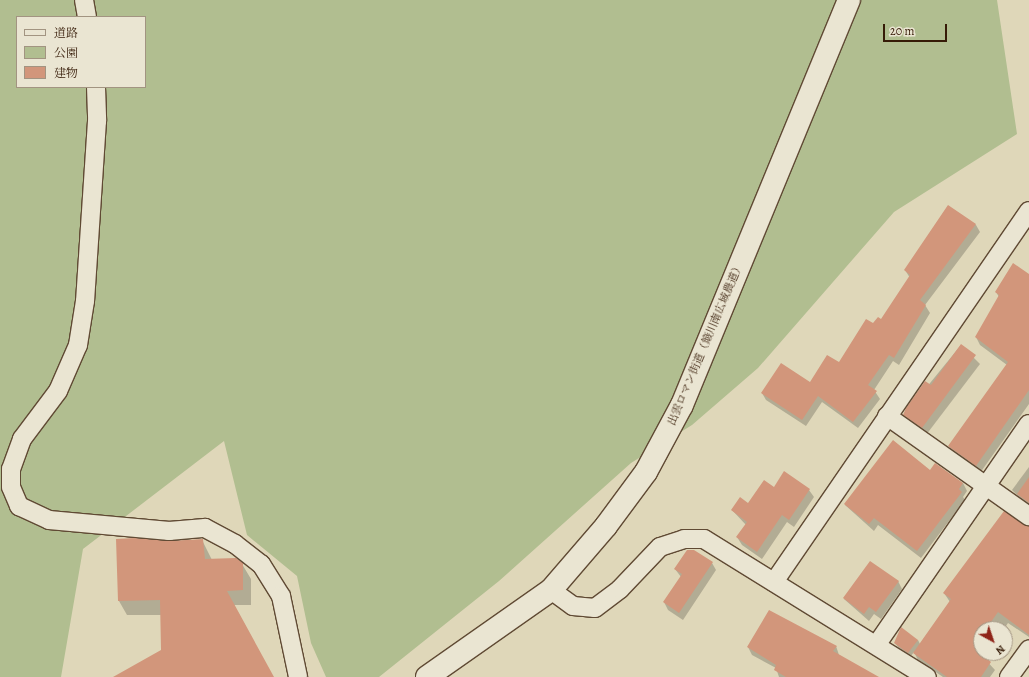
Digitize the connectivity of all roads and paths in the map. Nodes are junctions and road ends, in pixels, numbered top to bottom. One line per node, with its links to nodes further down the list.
1 (84, 0): 3 (street)
2 (849, 0): 12 (street, 出雲ロマン街道（簸川南広域農道）)
3 (87, 16)
4 (96, 88): 16 (street)
5 (1029, 211): 6 (street)
6 (1022, 236): 7 (street)
7 (887, 416): 9 (street); 11 (street)
8 (1029, 424): 9 (street)
9 (986, 486): 10 (street); 13 (street)
10 (1029, 516)
11 (774, 582): 12 (street); 13 (street)
12 (551, 590): 17 (street, 出雲ロマン街道（簸川南広域農道）)
13 (877, 644): 18 (street)
14 (1029, 649): 15 (street)
15 (1019, 671)
16 (298, 677)
17 (427, 677)
18 (927, 677)

